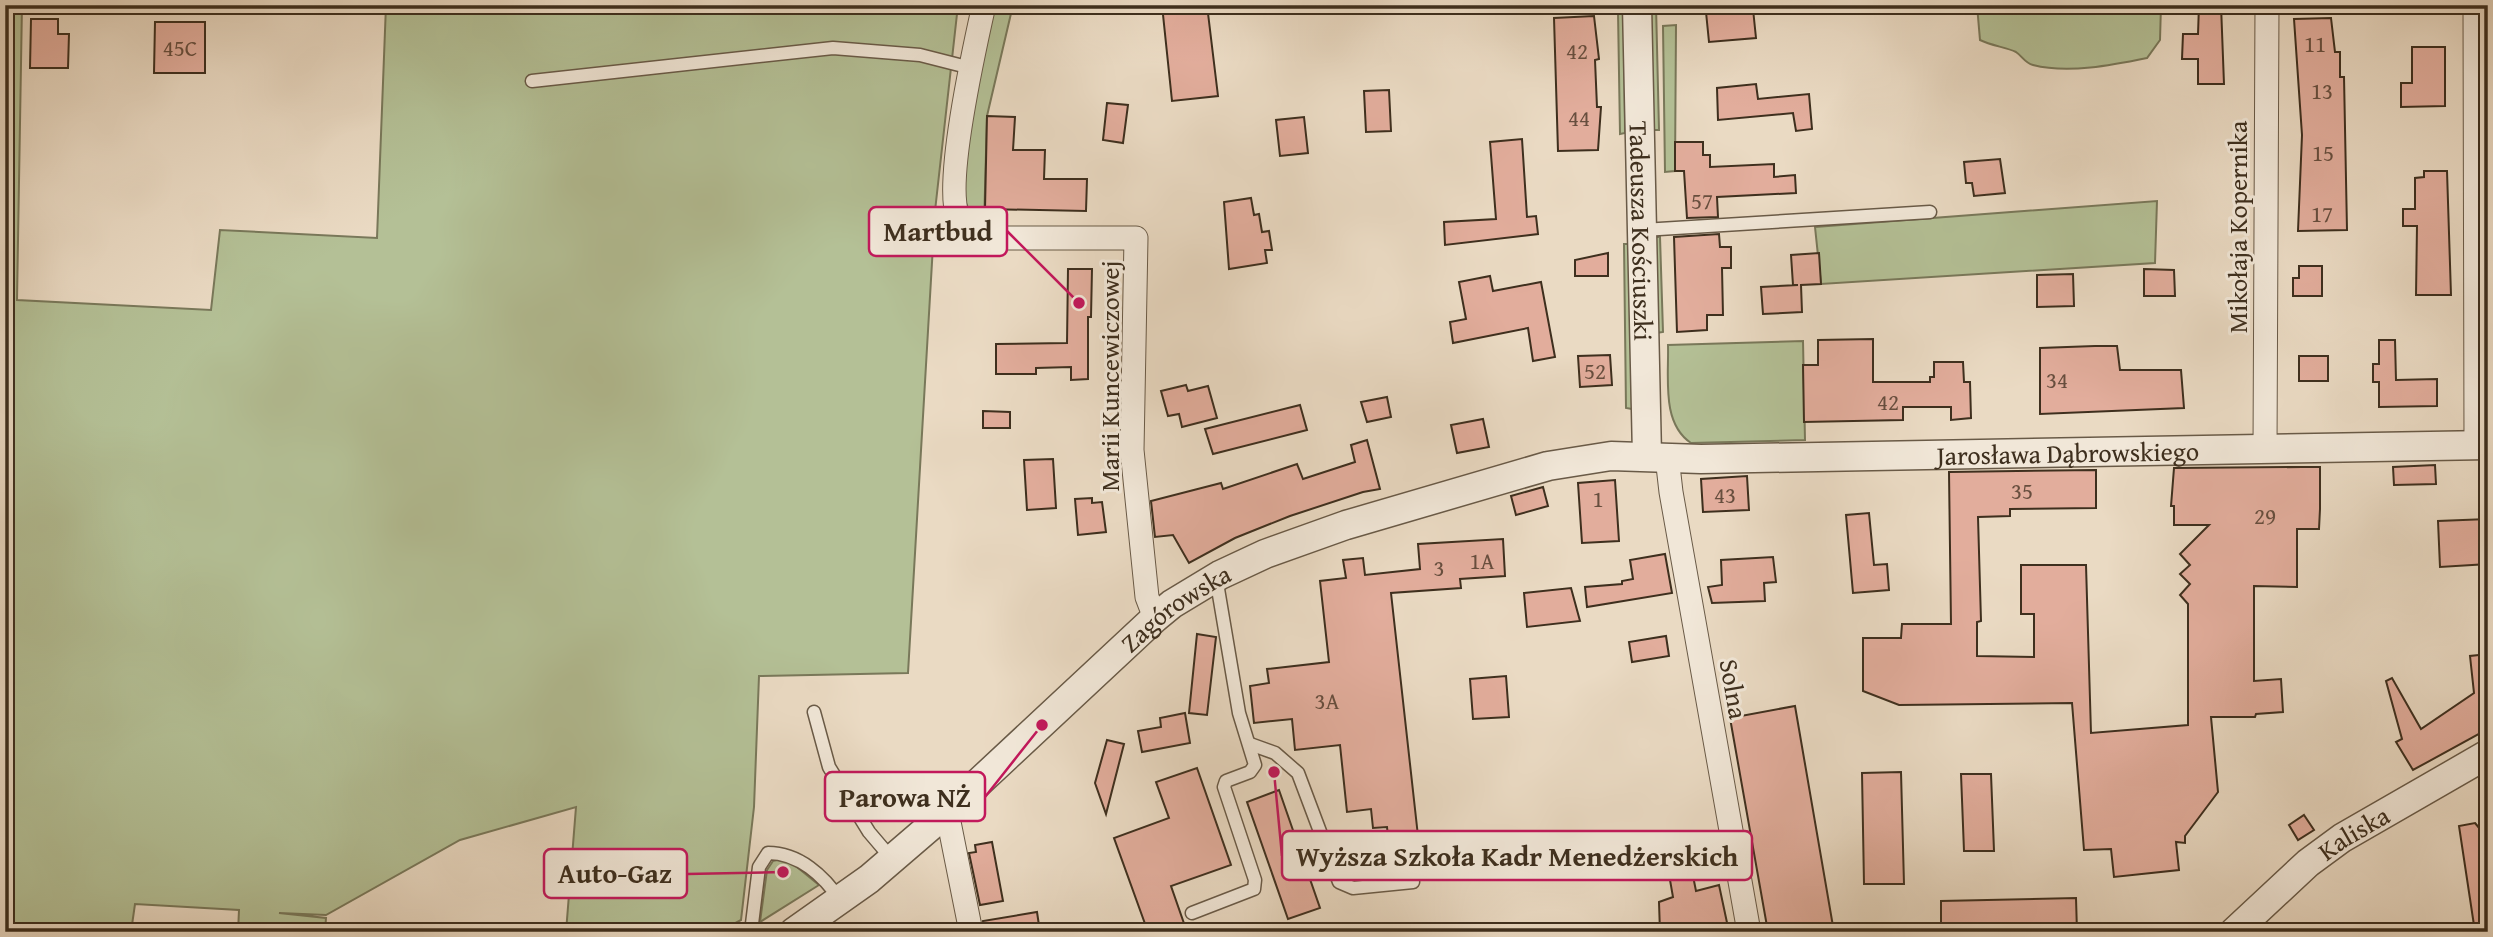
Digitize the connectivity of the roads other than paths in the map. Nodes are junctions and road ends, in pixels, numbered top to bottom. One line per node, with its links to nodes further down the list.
1 (984, 5): 5 (street, Marii Kuncewiczowej)
2 (1637, 5): 8 (street, Tadeusza Kościuszki)
3 (2267, 5): 10 (street, Mikołaja Kopernika)
4 (2474, 5): 9 (street)
5 (971, 68): 6 (lane); 13 (street, Marii Kuncewiczowej)
6 (532, 81)
7 (1930, 212): 8 (lane)
8 (1643, 230): 11 (street, Tadeusza Kościuszki)
9 (2482, 445): 10 (street, Jarosława Dąbrowskiego)
10 (2265, 449): 11 (street, Jarosława Dąbrowskiego)
11 (1657, 456): 12 (street, Zagórowska); 25 (street, Solna)
12 (1216, 577): 13 (street, Zagórowska); 15 (lane)
13 (1155, 618): 17 (street, Zagórowska)
14 (814, 712): 18 (lane)
15 (1250, 744): 19 (lane); 21 (lane)
16 (2488, 754): 26 (street, Kaliska)
17 (947, 812): 18 (street, Zagórowska); 24 (street)
18 (892, 859): 20 (street, Zagórowska)
19 (1413, 882)
20 (840, 900): 22 (lane); 23 (street, Zagórowska)
21 (1192, 913)
22 (751, 932)
23 (794, 932)
24 (971, 932)
25 (1749, 932)
26 (2234, 932)

